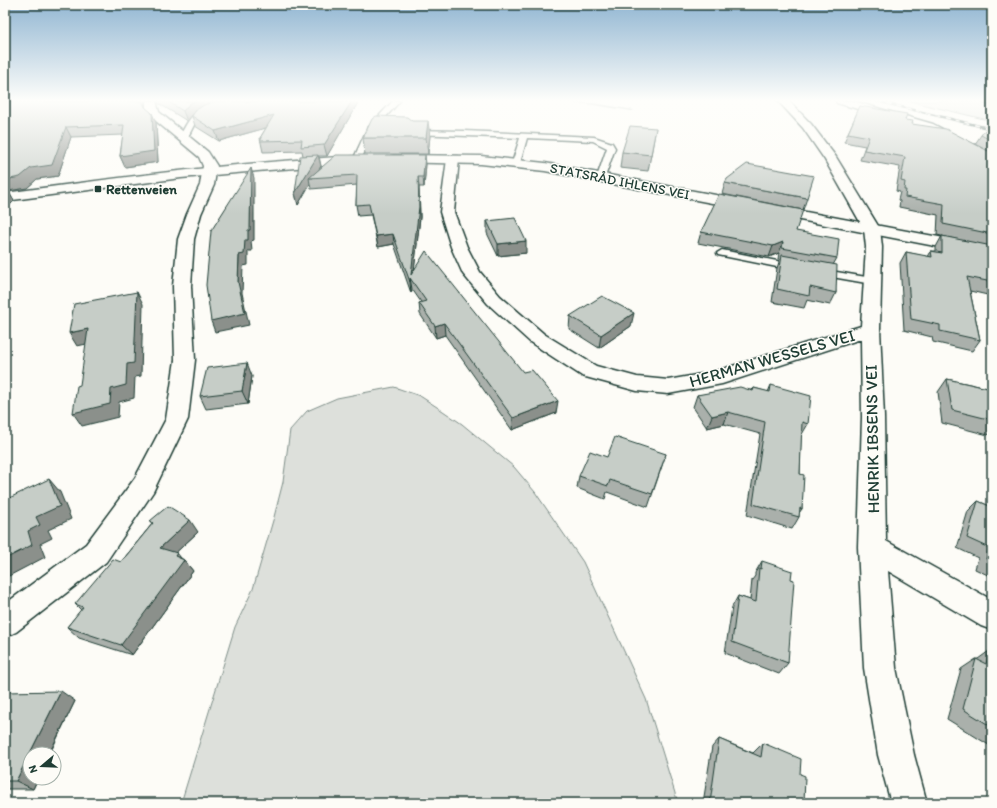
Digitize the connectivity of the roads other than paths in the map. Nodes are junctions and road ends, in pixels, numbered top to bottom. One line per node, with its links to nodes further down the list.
1 (183, 139): 13 (street)
2 (367, 139): 9 (lane)
3 (523, 139): 12 (lane)
4 (587, 139): 14 (lane)
5 (816, 139): 16 (street, HENRIK IBSENS VEI)
6 (955, 139): 11 (street)
7 (385, 159): 8 (street, STATSRÅD IHLENS VEI)
8 (453, 159): 12 (street, STATSRÅD IHLENS VEI); 20 (street, HERMAN WESSELS VEI)
9 (357, 160): 10 (street); 13 (street)
10 (371, 160)
11 (992, 160)
12 (516, 163): 14 (street, STATSRÅD IHLENS VEI)
13 (209, 171): 15 (street); 23 (street)
14 (601, 177): 16 (street, STATSRÅD IHLENS VEI)
15 (5, 197)
16 (872, 229): 17 (street, STATSRÅD IHLENS VEI); 19 (street, HENRIK IBSENS VEI)
17 (992, 252)
18 (722, 253): 19 (lane)
19 (872, 281): 20 (street, HENRIK IBSENS VEI)
20 (870, 329): 21 (street, HENRIK IBSENS VEI)
21 (872, 547): 22 (street); 24 (street, HENRIK IBSENS VEI)
22 (992, 616)
23 (5, 622)
24 (909, 803)

